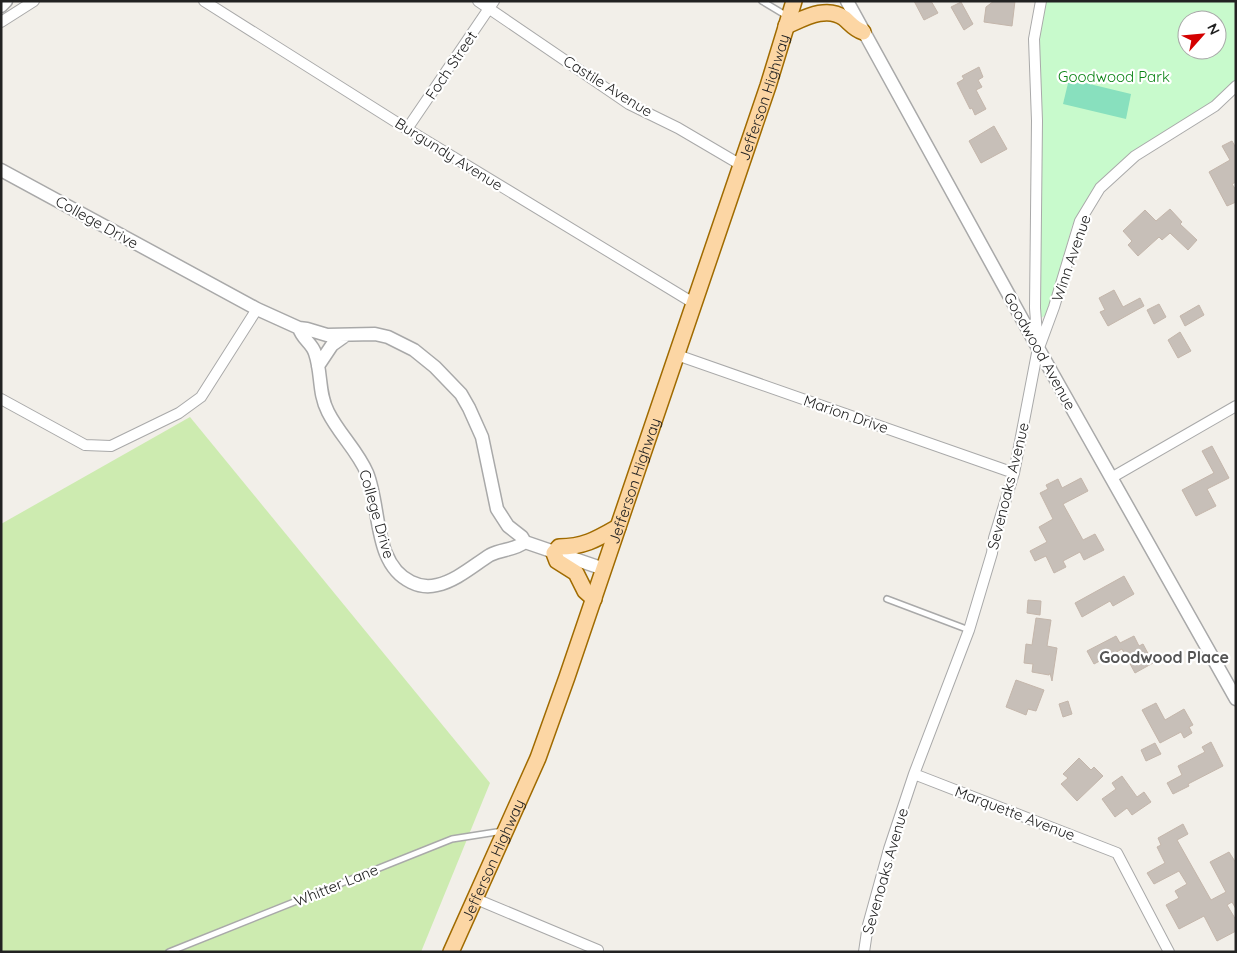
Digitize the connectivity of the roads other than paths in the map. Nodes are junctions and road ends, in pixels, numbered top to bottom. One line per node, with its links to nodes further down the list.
1 (6, 1): 10 (street)
2 (34, 1): 11 (street)
3 (204, 1): 15 (street, Burgundy Avenue)
4 (478, 1): 9 (street, Castile Avenue)
5 (762, 1): 12 (lane)
6 (794, 1): 12 (main road, Jefferson Highway)
7 (847, 1): 13 (street, Goodwood Avenue)
8 (1041, 1): 22 (street, Sevenoaks Avenue)
9 (492, 5): 15 (street, Foch Street); 16 (street, Castile Avenue)
10 (1, 6)
11 (1, 22)
12 (788, 22): 13 (main road); 16 (main road, Jefferson Highway)
13 (864, 32): 22 (street, Goodwood Avenue)
14 (1236, 86): 22 (street, Winn Avenue)
15 (407, 129): 18 (street, Burgundy Avenue)
16 (741, 165): 18 (main road, Jefferson Highway)
17 (1, 170): 19 (street, College Drive)
18 (695, 304): 23 (main road, Jefferson Highway)
19 (257, 309): 20 (street, College Drive); 25 (street)
20 (299, 328): 21 (street, College Drive); 24 (street, College Drive)
21 (346, 335): 24 (street); 30 (street, College Drive)
22 (1038, 348): 27 (street, Sevenoaks Avenue); 28 (street, Goodwood Avenue)
23 (677, 354): 27 (street, Marion Drive); 29 (main road, Jefferson Highway)
24 (318, 366): 30 (street, College Drive)
25 (1, 399)
26 (1236, 406): 28 (street)
27 (1014, 473): 35 (street, Sevenoaks Avenue)
28 (1111, 478): 36 (street, Goodwood Avenue)
29 (618, 527): 31 (main road); 32 (main road, Jefferson Highway)
30 (525, 542): 31 (street, College Drive)
31 (554, 553): 32 (street, College Drive); 33 (main road)
32 (604, 569): 33 (main road, Jefferson Highway)
33 (594, 599): 38 (main road, Jefferson Highway)
34 (887, 600): 35 (lane)
35 (969, 630): 37 (street, Sevenoaks Avenue)
36 (1236, 699)
37 (914, 774): 43 (street, Sevenoaks Avenue); 44 (street, Marquette Avenue)
38 (506, 831): 39 (main road, Jefferson Highway); 41 (lane, Whitter Lane)
39 (476, 899): 40 (street); 42 (main road, Jefferson Highway)
40 (598, 950)
41 (169, 952)
42 (451, 952)
43 (864, 952)
44 (1169, 952)

